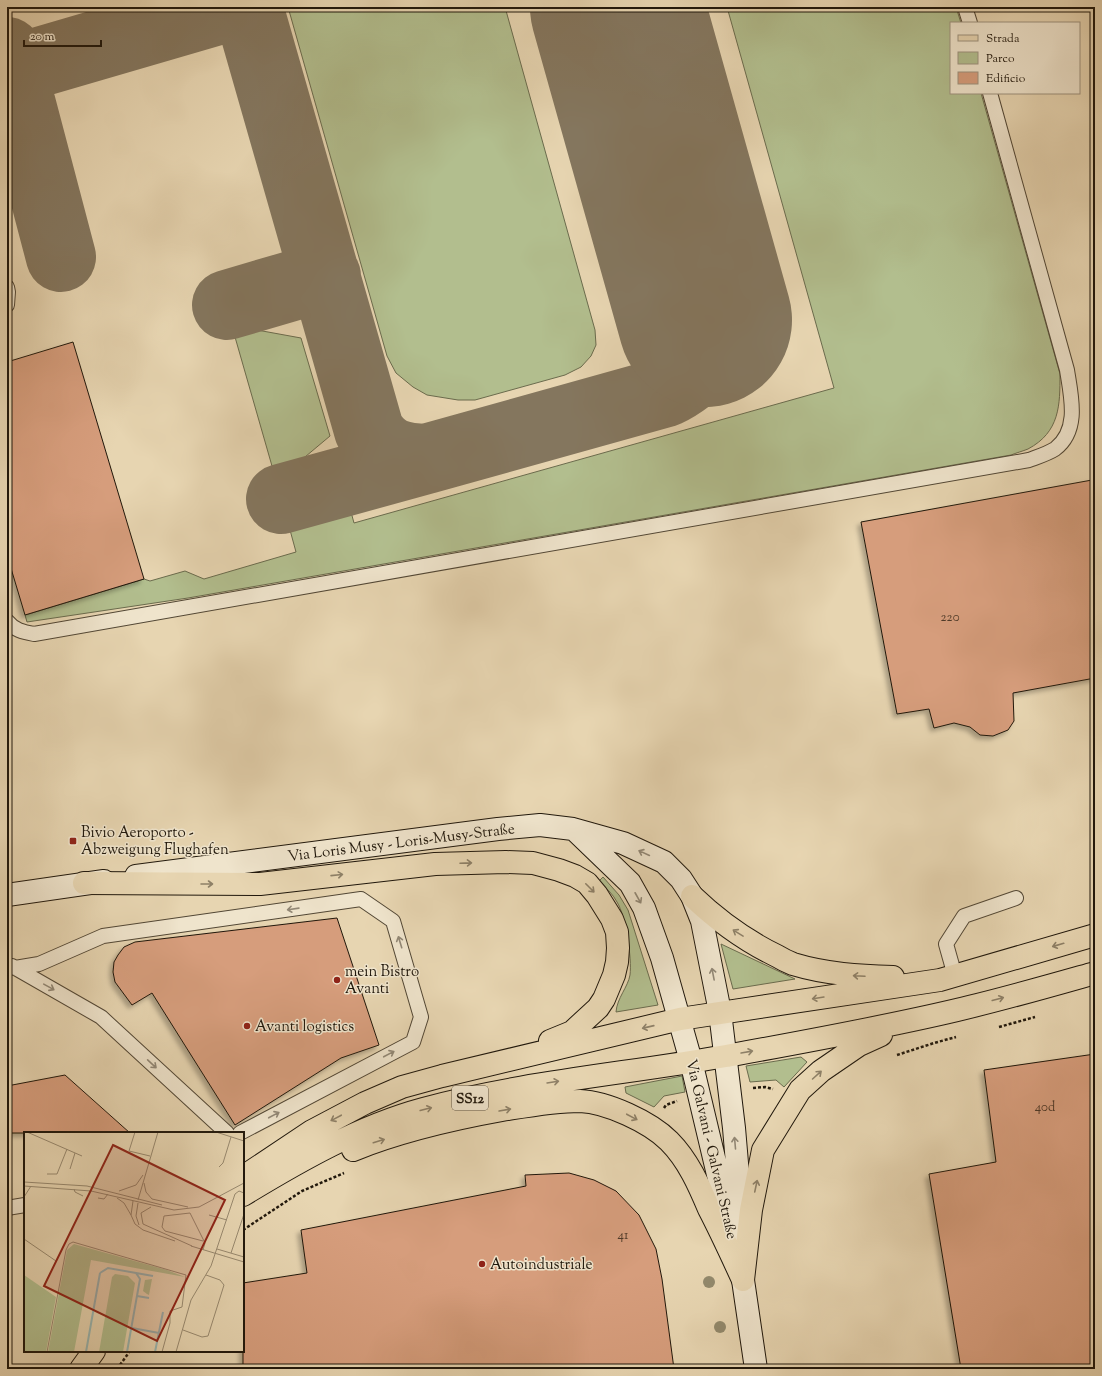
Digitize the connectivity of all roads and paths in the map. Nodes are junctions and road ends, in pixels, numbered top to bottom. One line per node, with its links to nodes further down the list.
1 (966, 7): 2 (lane)
2 (970, 22)
3 (990, 94): 6 (lane)
4 (7, 287): 5 (lane)
5 (7, 305)
6 (7, 621)
7 (573, 829): 8 (street, Via Loris Musy - Loris-Musy-Straße); 10 (street, Via Loris Musy - Loris-Musy-Straße, one-way to 7); 18 (street, one-way to 18)
8 (84, 883): 9 (street, Via Loris Musy - Loris-Musy-Straße); 24 (main road, one-way to 24)
9 (7, 895)
10 (692, 896): 15 (main road, one-way to 10); 16 (street, Via Loris Musy - Loris-Musy-Straße, one-way to 10)
11 (1016, 898): 15 (lane)
12 (1095, 935): 15 (main road, one-way to 15)
13 (11, 966): 25 (lane, one-way to 25); 26 (lane, one-way to 13)
14 (1095, 973): 19 (main road, one-way to 14)
15 (947, 978): 16 (main road, one-way to 16)
16 (720, 1012): 18 (main road); 23 (street, Via Loris Musy - Loris-Musy-Straße)
17 (1039, 1016): 20 (path)
18 (680, 1019): 23 (street, Via Galvani - Galvani Straße); 24 (main road, one-way to 24)
19 (914, 1020): 23 (main road, one-way to 19); 34 (main road, one-way to 19)
20 (995, 1028)
21 (957, 1037): 22 (path)
22 (891, 1057)
23 (708, 1059): 29 (main road, SS12, one-way to 23); 34 (street, Via Galvani - Galvani Straße); 34 (street, one-way to 23)
24 (442, 1076): 28 (main road, one-way to 28)
25 (226, 1132)
26 (242, 1132)
27 (344, 1173): 33 (path)
28 (244, 1176)
29 (264, 1183): 30 (main road, SS12); 34 (main road, one-way to 34)
30 (244, 1194)
31 (24, 1205): 32 (lane)
32 (7, 1208)
33 (244, 1229)
34 (743, 1280): 39 (street)
35 (93, 1352): 37 (main road)
36 (129, 1352): 38 (path)
37 (81, 1369)
38 (117, 1369)
39 (756, 1369)

